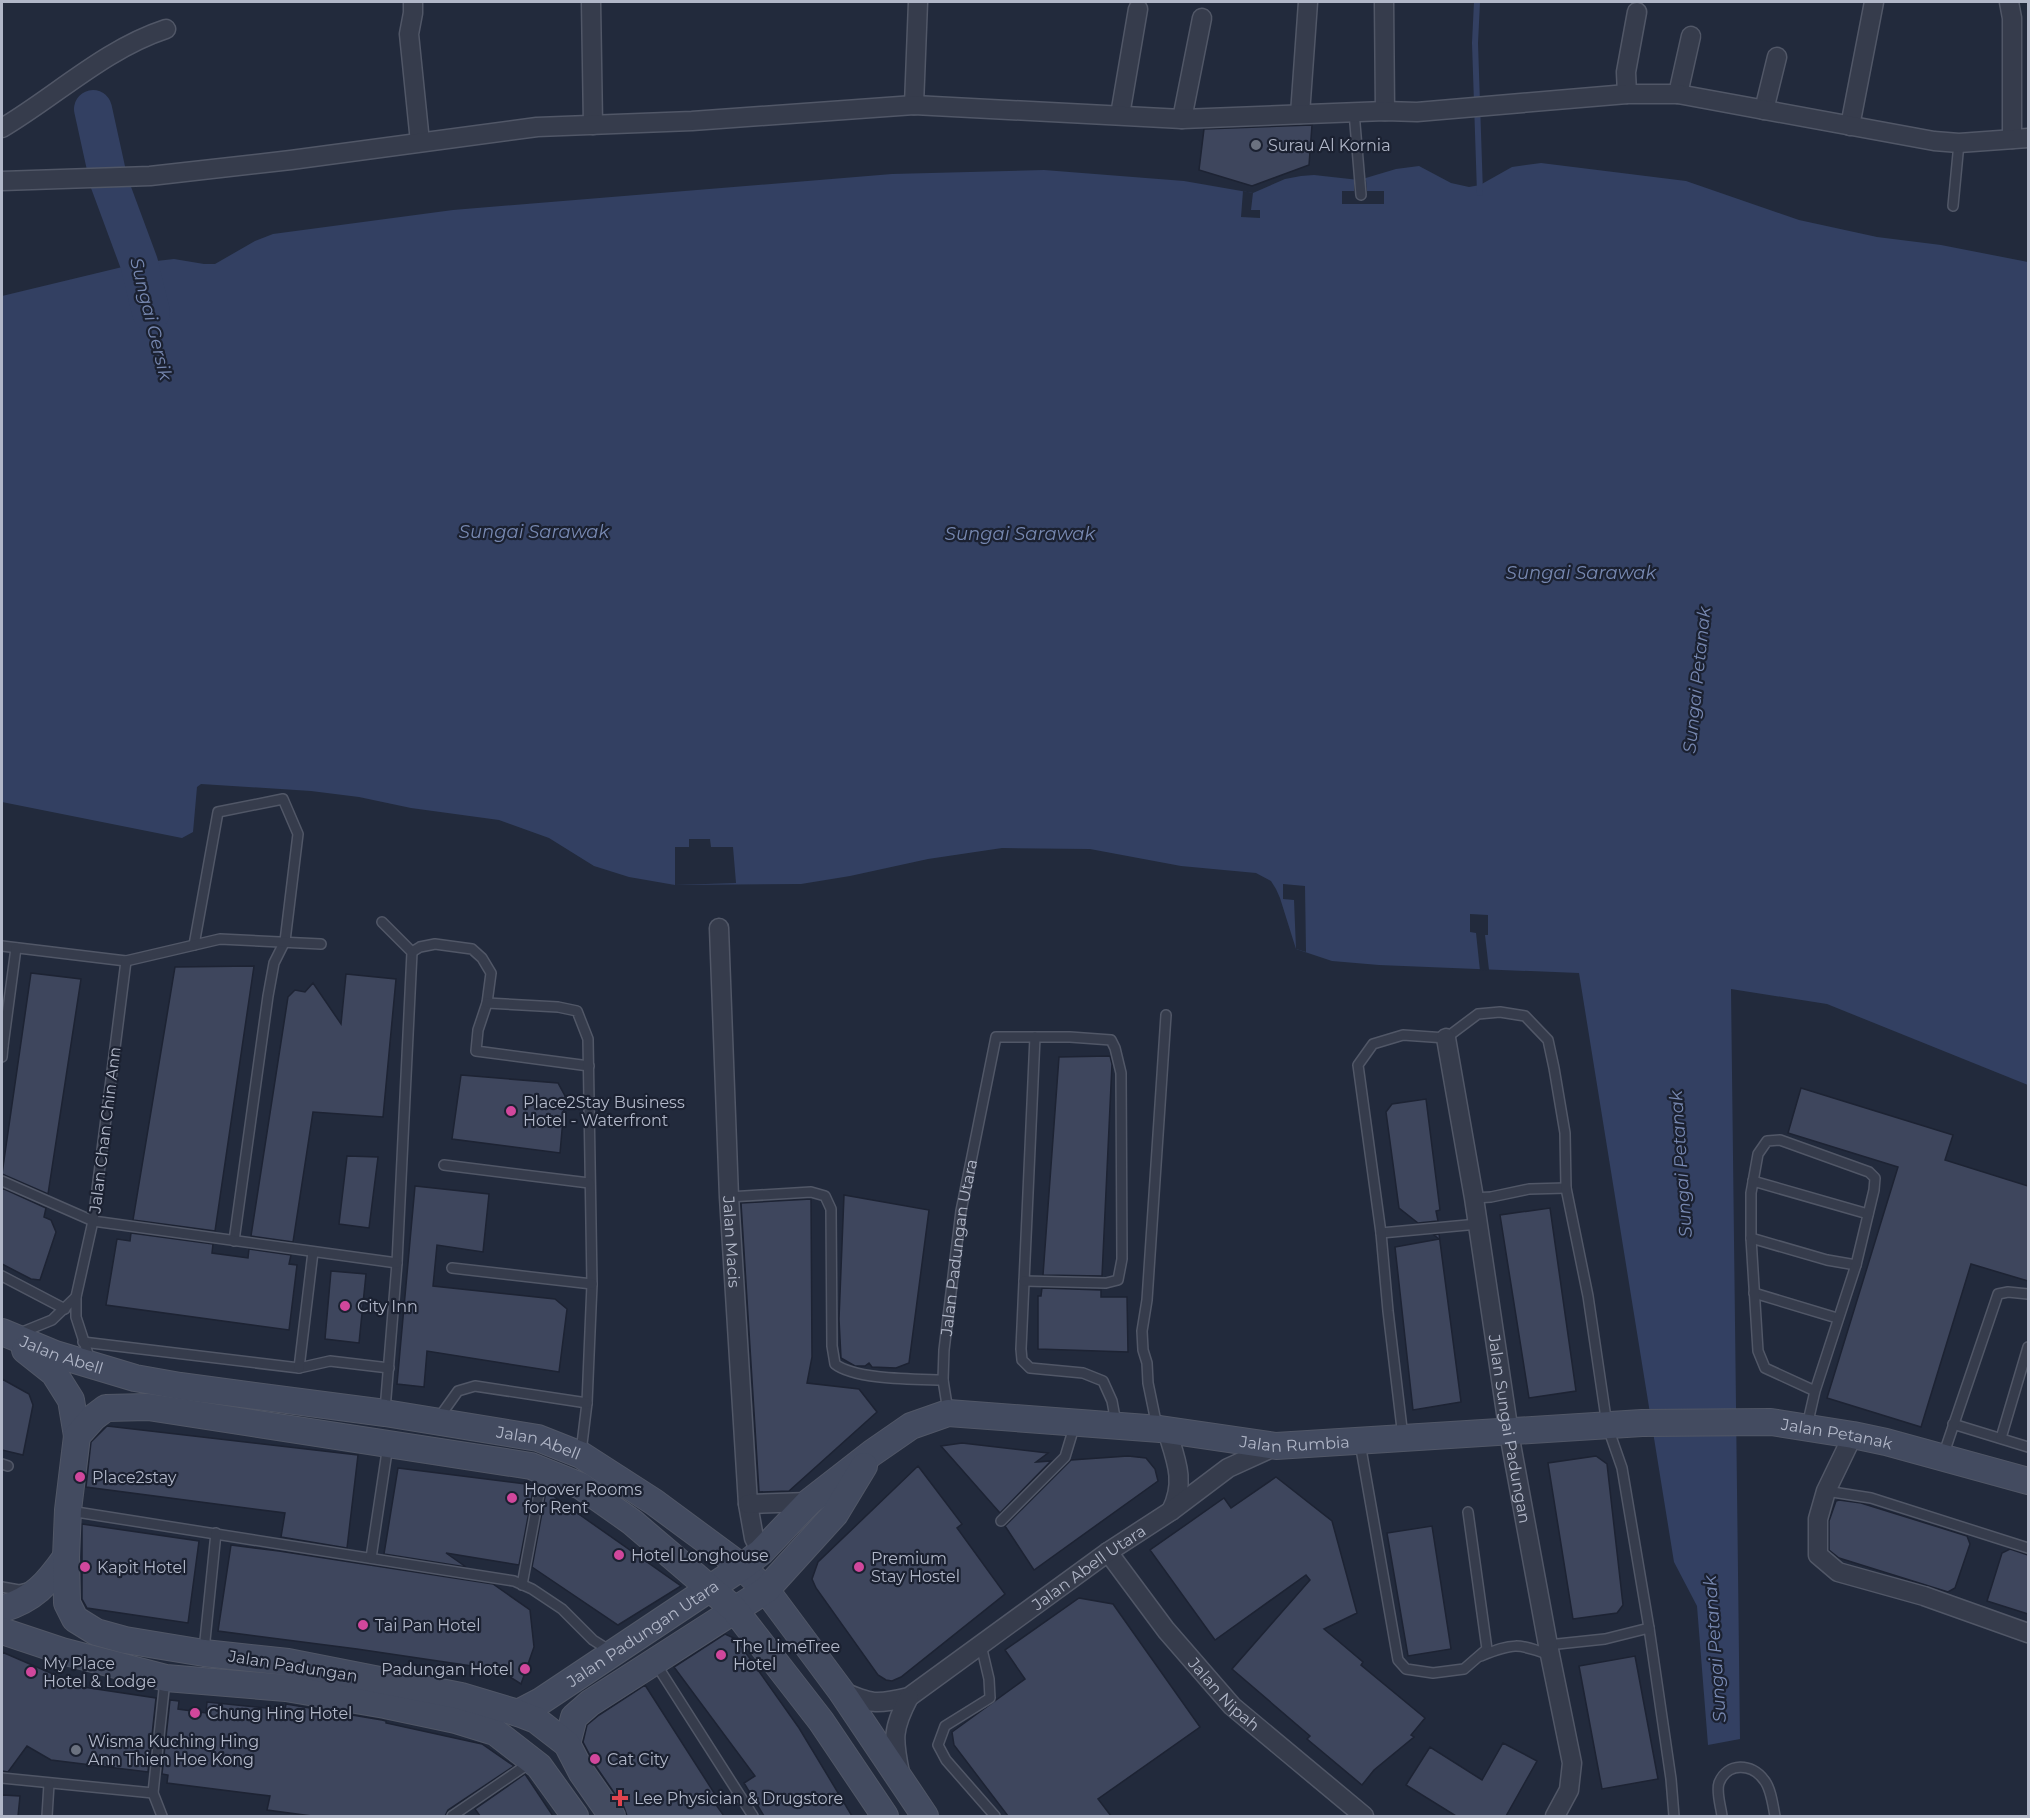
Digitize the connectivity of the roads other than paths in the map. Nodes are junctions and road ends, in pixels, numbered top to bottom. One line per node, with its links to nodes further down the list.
1 (412, 2): 27 (street)
2 (591, 2): 23 (street)
3 (918, 2): 16 (street)
4 (1308, 2): 20 (street)
5 (1384, 2): 18 (street)
6 (1874, 2): 24 (street)
7 (2009, 2): 26 (street)
8 (1138, 9): 21 (street)
9 (1638, 12): 14 (street)
10 (1202, 18): 22 (street)
11 (166, 29): 25 (street)
12 (1691, 36): 15 (street)
13 (1777, 57): 17 (street)
14 (1627, 94): 15 (street); 18 (street)
15 (1677, 94): 17 (street)
16 (914, 105): 21 (street); 23 (street)
17 (1764, 110): 24 (street)
18 (1385, 111): 19 (street)
19 (1354, 112): 20 (street); 30 (lane)
20 (1300, 114): 22 (street)
21 (1120, 116): 22 (street)
22 (1182, 119)
23 (593, 125): 27 (street)
24 (1850, 126): 28 (street)
25 (2, 128)
26 (2020, 138): 28 (street)
27 (420, 142): 29 (street)
28 (1959, 143): 31 (lane)
29 (2, 181)
30 (1361, 195)
31 (1953, 206)
32 (382, 922): 39 (lane)
33 (719, 928): 53 (street, Jalan Macis)
34 (285, 941): 35 (lane); 36 (lane); 36 (lane); 60 (lane)
35 (321, 944)
36 (194, 945): 40 (lane)
37 (2, 946): 38 (lane)
38 (16, 948): 40 (lane); 45 (lane)
39 (412, 952): 41 (lane); 62 (lane)
40 (126, 961): 56 (lane, Jalan Chan Chin Ann)
41 (487, 1004): 47 (lane); 47 (lane)
42 (1166, 1015): 91 (lane)
43 (1035, 1037): 66 (lane); 66 (lane, Jalan Padungan Utara); 79 (lane, Jalan Padungan Utara)
44 (1446, 1038): 52 (lane); 54 (street, Jalan Sungai Padungan); 58 (lane)
45 (2, 1046): 46 (lane)
46 (2, 1057)
47 (589, 1066): 51 (lane)
48 (444, 1165): 51 (lane)
49 (1754, 1180): 55 (lane); 55 (lane); 59 (lane)
50 (2, 1181): 56 (lane)
51 (589, 1183): 67 (lane)
52 (1566, 1188): 54 (lane); 89 (lane)
53 (729, 1197): 79 (lane); 108 (street, Jalan Macis)
54 (1474, 1198): 57 (street, Jalan Sungai Padungan)
55 (1868, 1214): 63 (lane)
56 (93, 1221): 60 (lane); 70 (lane, Jalan Chan Chin Ann)
57 (1478, 1224): 58 (lane); 92 (street, Jalan Sungai Padungan)
58 (1381, 1233): 95 (lane)
59 (1751, 1238): 63 (lane); 68 (lane)
60 (234, 1241): 61 (lane)
61 (313, 1252): 62 (lane); 77 (lane)
62 (397, 1263): 78 (lane)
63 (1856, 1265): 72 (lane)
64 (452, 1268): 67 (lane)
65 (2, 1276): 71 (lane)
66 (1024, 1281): 88 (lane)
67 (592, 1284): 81 (lane)
68 (1754, 1293): 72 (lane); 80 (lane)
69 (2028, 1294): 87 (lane)
70 (76, 1297): 71 (lane, Jalan Chan Chin Ann); 74 (lane, Jalan Chan Chin Ann)
71 (65, 1309): 73 (lane, Jalan Chan Chin Ann)
72 (1837, 1318): 80 (lane)
73 (5, 1334): 76 (main road, Jalan Abell); 94 (main road, Jalan Abell)
74 (83, 1342): 76 (lane, Jalan Chan Chin Ann); 77 (lane)
75 (2028, 1347): 96 (lane)
76 (93, 1366): 82 (main road, Jalan Abell)
77 (299, 1368): 78 (lane)
78 (388, 1368): 82 (lane)
79 (943, 1380): 83 (lane, Jalan Padungan Utara)
80 (1815, 1391): 90 (lane)
81 (587, 1403): 84 (lane); 102 (lane)
82 (385, 1413): 84 (main road, Jalan Abell)
83 (948, 1413): 85 (main road, Jalan Rumbia); 101 (main road, Jalan Padungan Utara)
84 (437, 1421): 102 (main road, Jalan Abell)
85 (1076, 1422): 88 (main road, Jalan Rumbia); 112 (lane)
86 (1642, 1423): 89 (main road, Jalan Rumbia); 90 (main road, Jalan Petanak)
87 (1953, 1424): 96 (lane); 103 (lane)
88 (1117, 1425): 91 (main road, Jalan Rumbia)
89 (1607, 1425): 92 (main road, Jalan Rumbia); 126 (lane)
90 (1806, 1427): 93 (main road, Jalan Petanak)
91 (1164, 1430): 99 (main road, Jalan Rumbia); 110 (street)
92 (1509, 1433): 95 (main road, Jalan Rumbia); 130 (street, Jalan Sungai Padungan)
93 (1853, 1435): 103 (main road, Jalan Petanak); 106 (street)
94 (77, 1436): 98 (main road, Jalan Abell); 109 (main road, Jalan Abell)
95 (1404, 1438): 97 (main road, Jalan Rumbia)
96 (2001, 1438): 100 (lane)
97 (1360, 1441): 99 (main road, Jalan Rumbia); 133 (lane)
98 (388, 1445): 104 (main road, Jalan Abell); 117 (lane)
99 (1276, 1446): 110 (street, Jalan Abell Utara)
100 (2028, 1447)
101 (872, 1453): 107 (main road, Jalan Padungan Utara); 123 (main road, Jalan Padungan Utara)
102 (581, 1455): 118 (main road, Jalan Abell)
103 (1942, 1459): 105 (main road, Jalan Petanak)
104 (543, 1470): 120 (lane); 122 (main road, Jalan Abell)
105 (2028, 1481)
106 (1826, 1491): 114 (lane); 128 (street)
107 (809, 1502): 108 (street); 118 (main road, Jalan Padungan Utara)
108 (748, 1504): 118 (street, Jalan Macis)
109 (68, 1510): 113 (lane); 116 (main road, Jalan Abell)
110 (1171, 1510): 115 (street, Jalan Abell Utara)
111 (1468, 1512): 133 (lane)
112 (1001, 1521)
113 (216, 1533): 117 (lane); 131 (lane)
114 (2028, 1548)
115 (1108, 1552): 129 (street, Jalan Abell Utara); 154 (street, Jalan Nipah)
116 (66, 1557): 119 (main road); 131 (main road, Jalan Padungan)
117 (371, 1558): 120 (lane)
118 (752, 1560): 122 (main road, Jalan Padungan Utara); 123 (main road, Jalan Abell)
119 (49, 1581): 121 (lane); 124 (main road)
120 (522, 1585): 132 (lane)
121 (2, 1587)
122 (711, 1589): 125 (main road, Jalan Abell); 132 (main road, Jalan Padungan Utara)
123 (766, 1590): 125 (main road, Jalan Padungan Utara); 136 (main road, Jalan Abell)
124 (2, 1609)
125 (734, 1609): 134 (main road, Jalan Padungan Utara); 151 (main road, Jalan Abell)
126 (1649, 1628): 130 (lane); 156 (lane)
127 (2, 1631): 135 (main road, Jalan Padungan)
128 (2028, 1633)
129 (981, 1645): 137 (street, Jalan Abell Utara); 153 (lane)
130 (1549, 1650): 133 (lane); 155 (street, Jalan Sungai Padungan)
131 (204, 1653): 138 (main road, Jalan Padungan)
132 (614, 1654): 138 (main road, Jalan Padungan Utara)
133 (1476, 1658)
134 (654, 1662): 139 (main road, Jalan Padungan Utara); 150 (lane)
135 (166, 1678): 140 (main road, Jalan Padungan); 144 (lane)
136 (841, 1691): 137 (street); 143 (main road, Jalan Abell)
137 (909, 1697): 143 (street)
138 (518, 1713): 139 (main road, Jalan Padungan)
139 (567, 1744): 149 (main road, Jalan Padungan)
140 (532, 1761): 147 (lane); 148 (main road, Jalan Padungan)
141 (2, 1778): 142 (lane)
142 (49, 1784): 144 (lane); 145 (lane)
143 (903, 1785): 152 (main road, Jalan Abell)
144 (153, 1792): 146 (lane)
145 (47, 1816)
146 (162, 1816)
147 (452, 1816)
148 (575, 1816)
149 (612, 1816)
150 (753, 1816)
151 (885, 1816)
152 (925, 1816)
153 (995, 1816)
154 (1364, 1816)
155 (1555, 1816)
156 (1674, 1816)
157 (1722, 1816): 158 (lane)
158 (1776, 1816)

